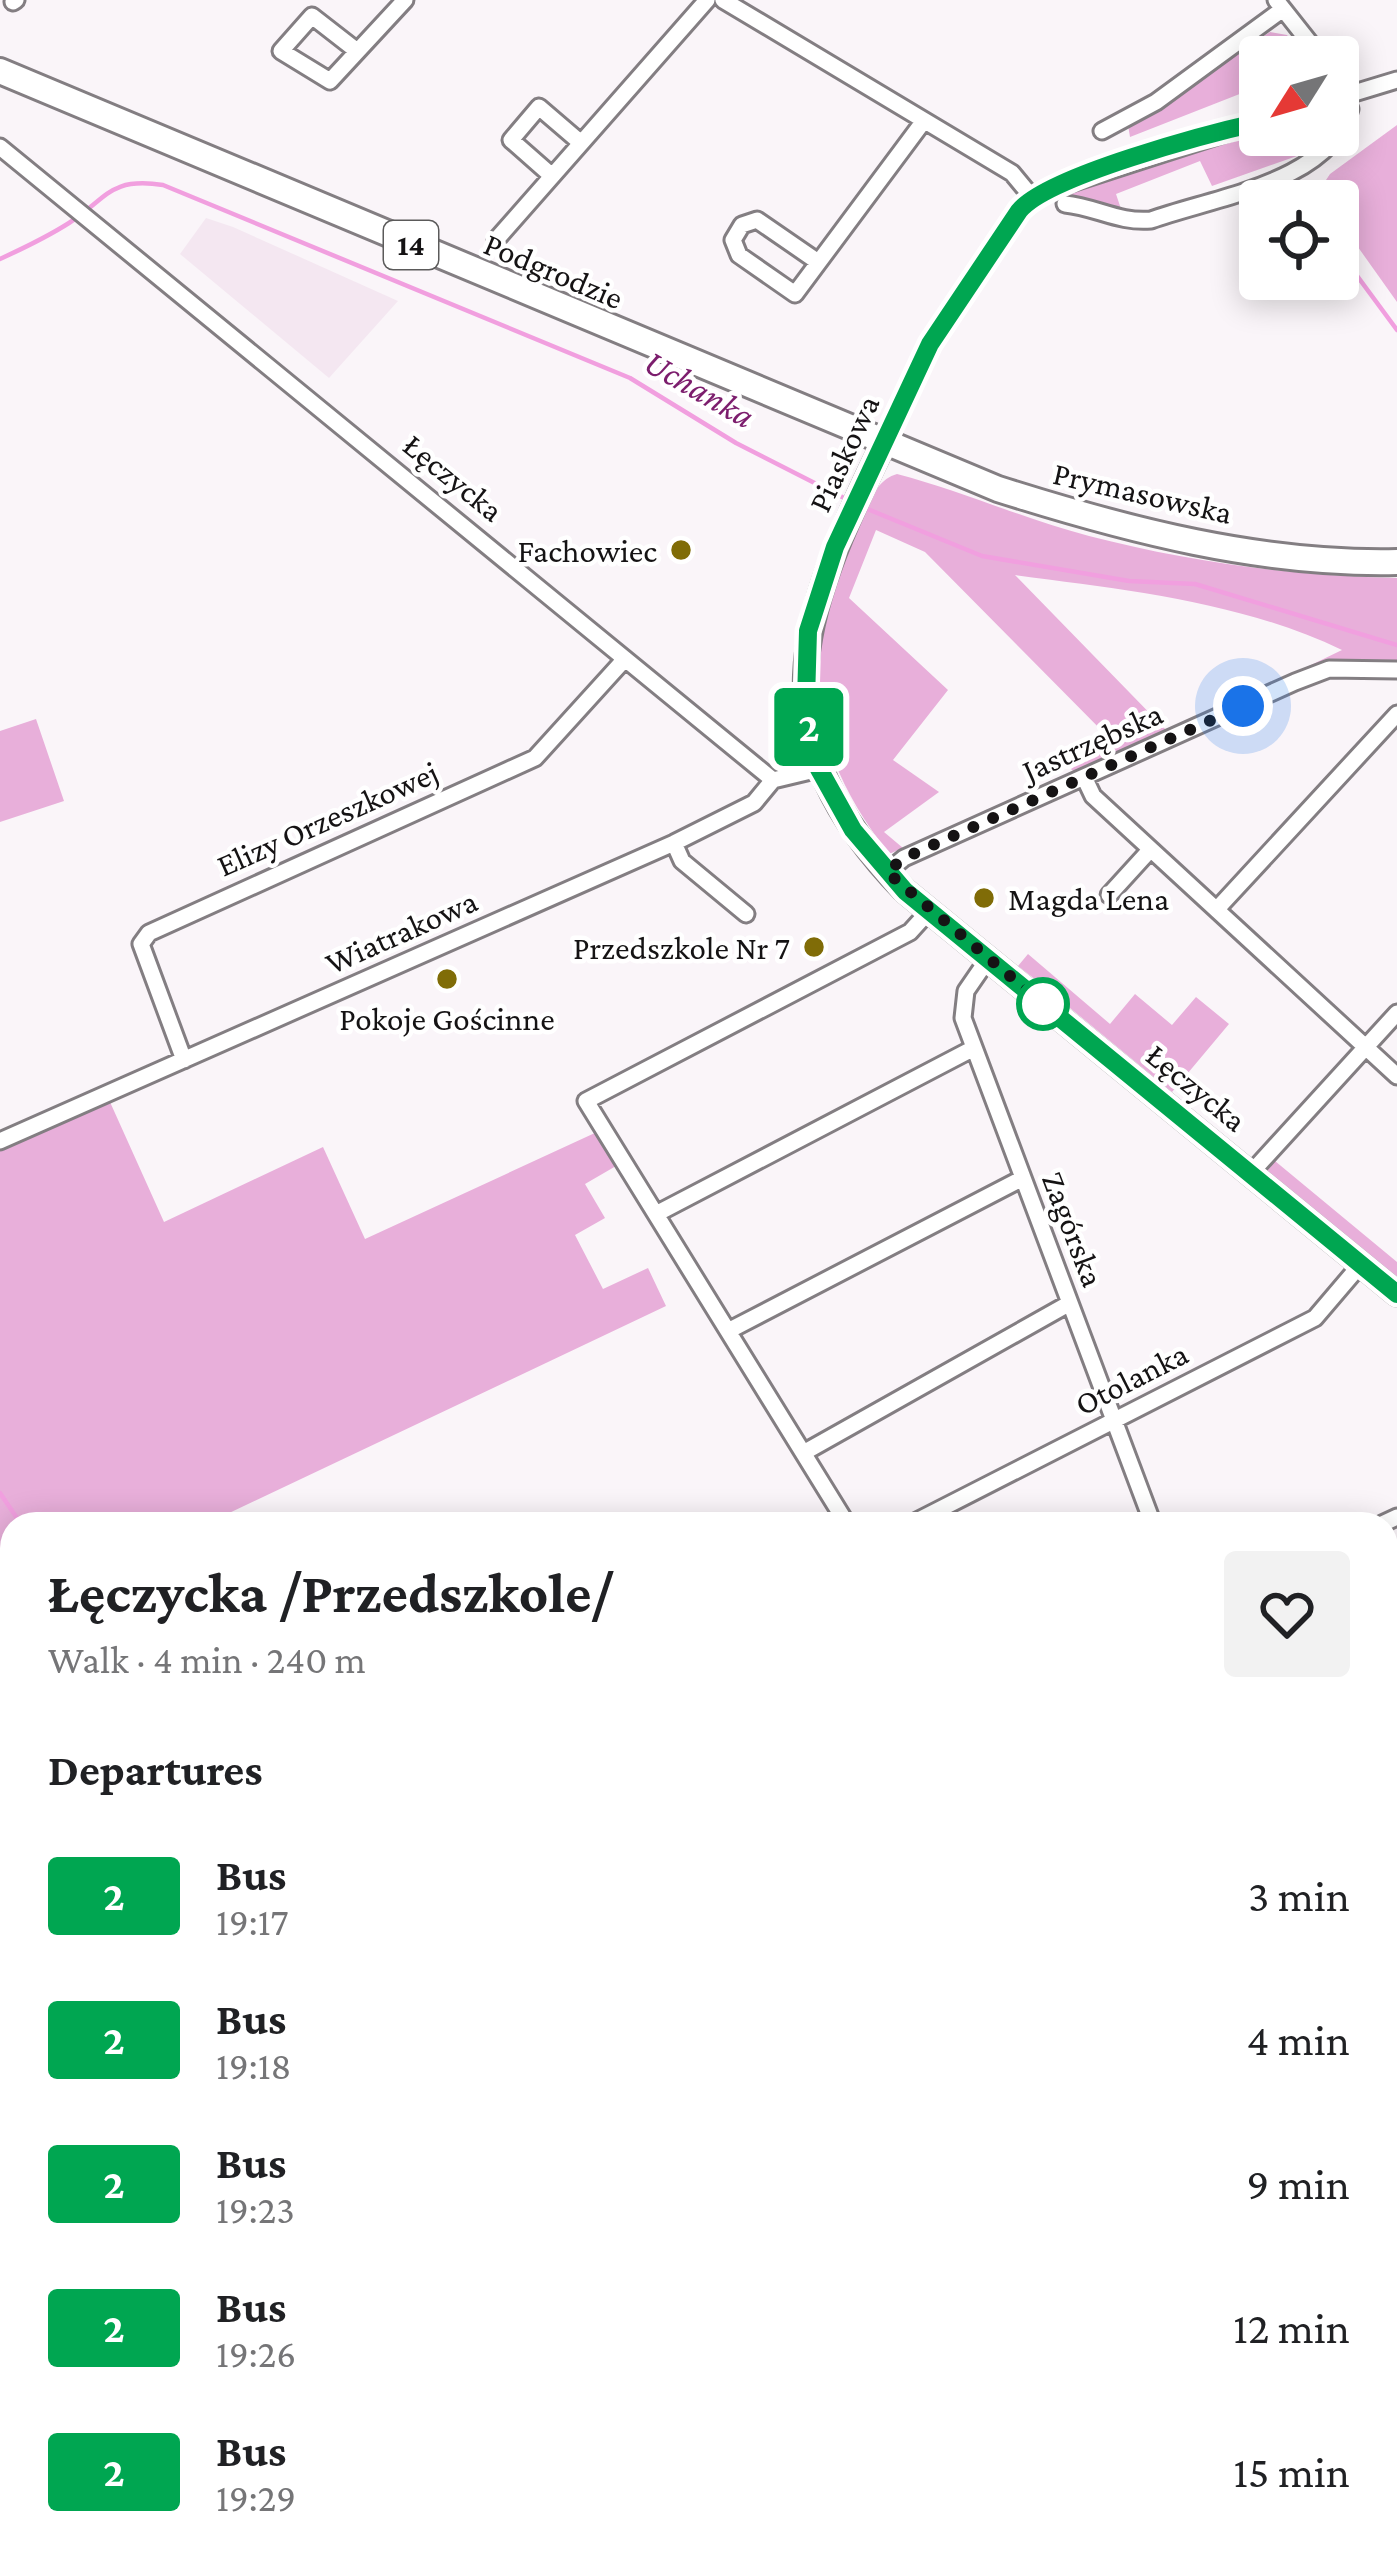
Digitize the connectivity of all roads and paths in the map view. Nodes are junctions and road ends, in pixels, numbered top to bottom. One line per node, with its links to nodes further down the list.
1 (405, 0): 6 (street)
2 (707, 0): 13 (street)
3 (723, 0): 10 (street)
4 (1280, 5): 5 (street); 12 (street)
5 (1305, 36)
6 (357, 51): 6 (street)
7 (0, 71): 21 (main road, Podgrodzie / 14)
8 (1397, 80): 9 (street)
9 (1359, 87)
10 (923, 122): 17 (street); 20 (street)
11 (1239, 129): 17 (street)
12 (1102, 131)
13 (581, 143): 16 (street); 16 (street)
14 (0, 147): 23 (street, Łęczycka)
15 (1324, 156): 18 (street)
16 (552, 176): 19 (street)
17 (1031, 196): 21 (street, Piaskowa)
18 (1065, 204)
19 (496, 240)
20 (818, 262): 20 (street)
21 (883, 445): 22 (main road, Prymasowska / 14); 26 (main road, Piaskowa)
22 (1397, 562)
23 (624, 660): 28 (street, Łęczycka); 41 (street, Elizy Orzeszkowej)
24 (1397, 670): 27 (street, Jastrzębska)
25 (1397, 714): 34 (street)
26 (819, 769): 28 (street, Wiatrakowa); 29 (main road, Piaskowa)
27 (1084, 777): 31 (street); 32 (street, Jastrzębska)
28 (773, 780): 30 (street, Wiatrakowa)
29 (853, 830): 32 (main road, Łęczycka)
30 (674, 843): 36 (street); 41 (street, Wiatrakowa)
31 (1150, 850): 33 (street); 34 (street)
32 (887, 872): 35 (main road, Łęczycka)
33 (1109, 895)
34 (1216, 909): 39 (street)
35 (928, 911): 37 (main road, Łęczycka); 46 (street)
36 (746, 914)
37 (988, 959): 40 (street, Zagórska); 44 (main road, Łęczycka)
38 (1397, 1013): 39 (street)
39 (1366, 1047): 42 (street); 44 (street)
40 (974, 1048): 45 (street, Zagórska); 46 (street)
41 (184, 1060): 43 (street, Wiatrakowa)
42 (1397, 1076)
43 (0, 1141)
44 (1250, 1174): 47 (main road, Łęczycka)
45 (1023, 1178): 49 (street, Zagórska); 50 (street)
46 (656, 1214): 50 (street)
47 (1361, 1264): 48 (main road, Łęczycka); 51 (street, Otolanka)
48 (1397, 1294)
49 (1070, 1303): 51 (street, Zagórska); 52 (street)
50 (728, 1331): 52 (street)
51 (1115, 1421): 54 (street, Otolanka); 55 (street, Zagórska)
52 (805, 1452): 53 (street)
53 (840, 1512)
54 (935, 1512)
55 (1149, 1512)

